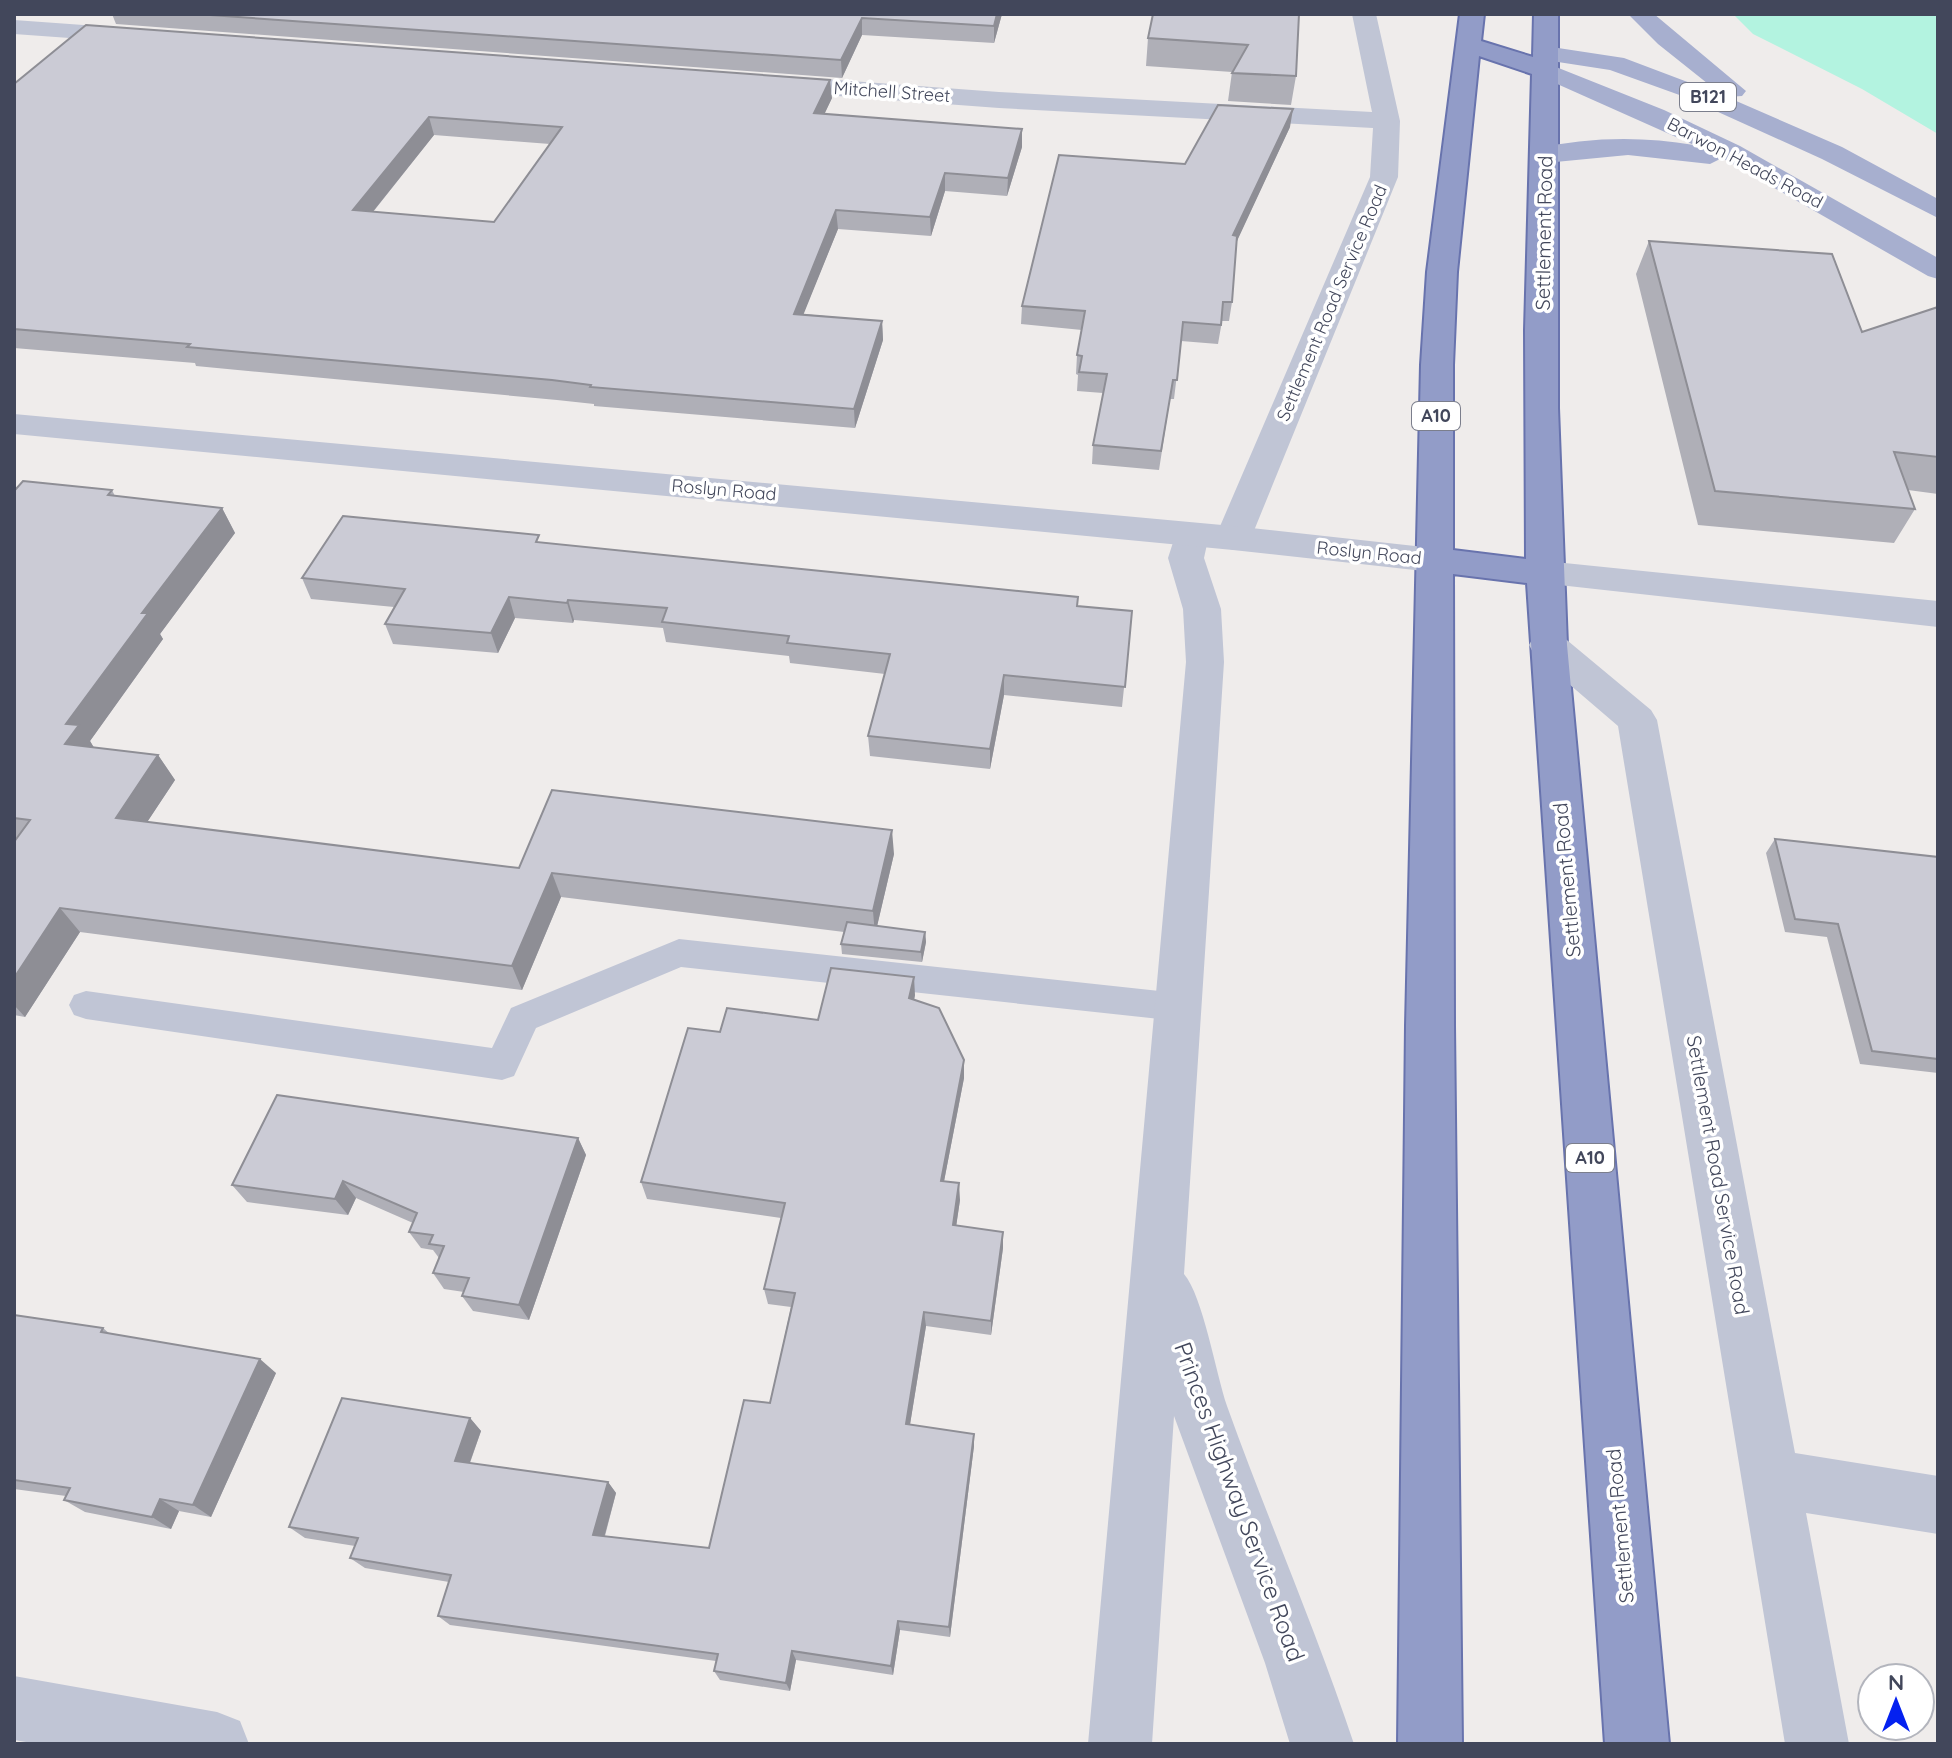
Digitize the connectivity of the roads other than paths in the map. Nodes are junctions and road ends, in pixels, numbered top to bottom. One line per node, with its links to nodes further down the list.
1 (1364, 14): 10 (street, Settlement Road Service Road)
2 (1472, 14): 7 (highway, A10)
3 (1546, 14): 8 (highway, Settlement Road / A10)
4 (1640, 14): 13 (main road, B121)
5 (23, 26): 6 (street)
6 (165, 38)
7 (1470, 45): 8 (highway, B121); 18 (highway, A10)
8 (1545, 61): 11 (highway, Settlement Road / A10); 12 (main road, Barwon Heads Road / B121); 13 (main road, Barwon Heads Road / B121)
9 (747, 81): 10 (street, Mitchell Street)
10 (1387, 121): 17 (street, Settlement Road Service Road)
11 (1545, 155): 12 (main road, B121); 19 (highway, Settlement Road / A10)
12 (1759, 167): 15 (main road, Barwon Heads Road / B121)
13 (1863, 169): 14 (main road, Barwon Heads Road / B121)
14 (1938, 210)
15 (1938, 270)
16 (14, 424): 17 (street, Roslyn Road)
17 (1212, 536): 18 (street, Roslyn Road); 23 (street)
18 (1433, 560): 19 (highway); 31 (highway, A10)
19 (1545, 573): 20 (street); 21 (highway, Settlement Road / A10)
20 (1938, 614)
21 (1548, 645): 25 (street, Settlement Road Service Road); 32 (highway, Settlement Road / A10)
22 (86, 1005): 23 (lane)
23 (1178, 1007): 24 (street)
24 (1158, 1260): 29 (street); 30 (street, Princes Highway Service Road)
25 (1772, 1479): 26 (street); 33 (street, Settlement Road Service Road)
26 (1938, 1505)
27 (14, 1708): 28 (street)
28 (217, 1744)
29 (1120, 1744)
30 (1322, 1744)
31 (1430, 1744)
32 (1637, 1744)
33 (1817, 1744)

